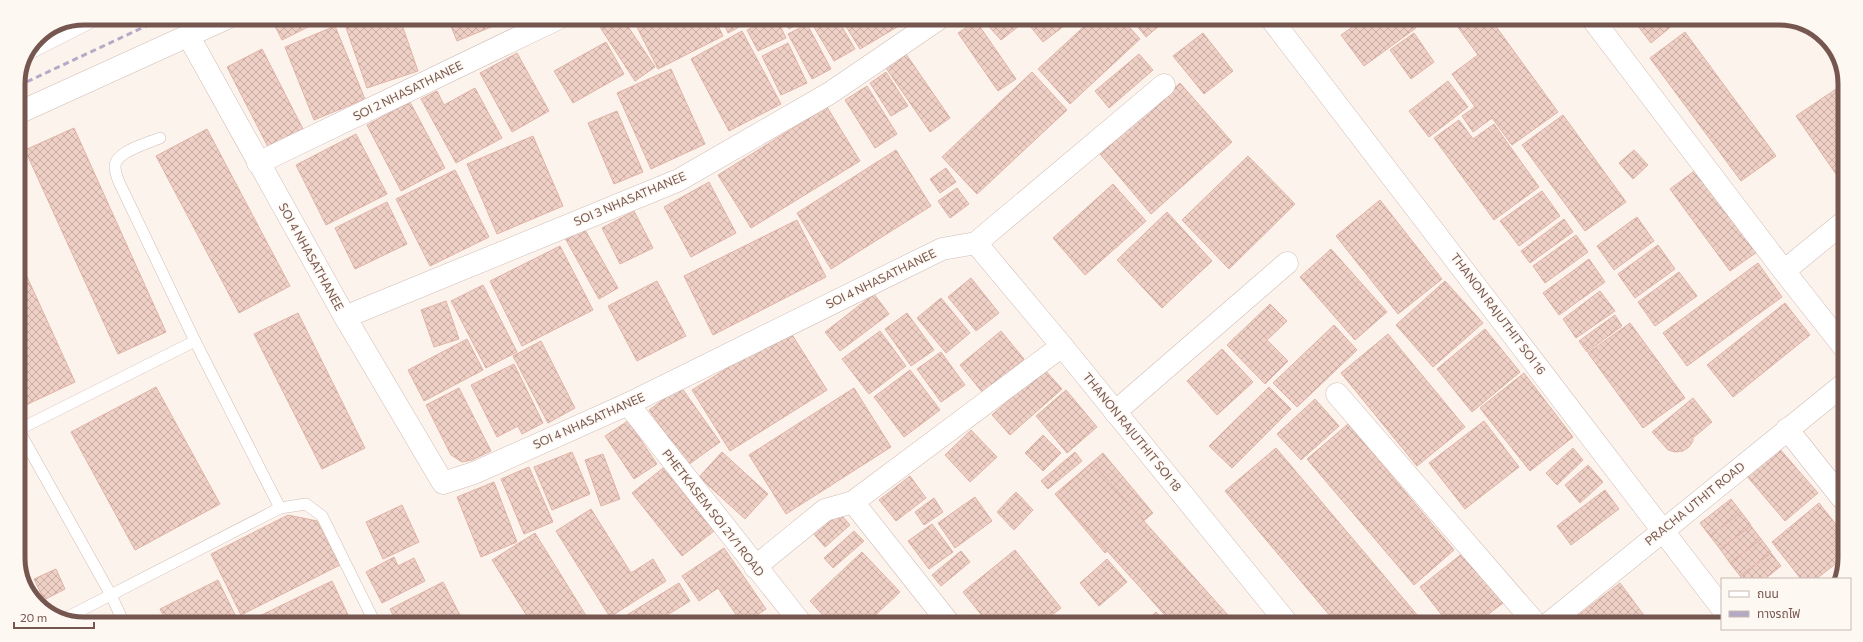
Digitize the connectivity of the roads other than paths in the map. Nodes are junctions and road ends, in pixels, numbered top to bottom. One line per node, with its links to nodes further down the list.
1 (86, 25): 8 (lane)
2 (213, 25): 7 (street)
3 (545, 25): 12 (street, SOI 2 NHASATHANEE)
4 (930, 25): 17 (street, SOI 3 NHASATHANEE)
5 (1276, 25): 31 (street, THANON RAJUTHIT SOI 16)
6 (1597, 25): 16 (street)
7 (189, 37): 10 (street); 12 (street, SOI 4 NHASATHANEE)
8 (36, 49)
9 (1164, 85): 14 (street, SOI 4 NHASATHANEE)
10 (25, 110)
11 (160, 138): 19 (lane)
12 (258, 163): 17 (street, SOI 4 NHASATHANEE)
13 (1838, 227): 16 (street)
14 (976, 242): 20 (street, THANON RAJUTHIT SOI 18); 23 (street, SOI 4 NHASATHANEE)
15 (1286, 263): 24 (street)
16 (1784, 271): 18 (street)
17 (345, 317): 23 (street, SOI 4 NHASATHANEE)
18 (1838, 340)
19 (195, 341): 25 (lane); 30 (lane)
20 (1062, 346): 24 (street, THANON RAJUTHIT SOI 18); 29 (street)
21 (1838, 389): 26 (street, PRACHA UTHIT ROAD)
22 (1337, 394): 41 (street)
23 (628, 404): 32 (street, PHETKASEM SOI 21/1 ROAD)
24 (1115, 412): 40 (street, THANON RAJUTHIT SOI 18)
25 (25, 426)
26 (1788, 429): 28 (street); 31 (street, PRACHA UTHIT ROAD)
27 (25, 442): 33 (lane)
28 (1838, 493)
29 (853, 502): 32 (street); 39 (street)
30 (280, 508): 33 (lane); 37 (lane)
31 (1663, 530): 34 (street, THANON RAJUTHIT SOI 16); 42 (street, PRACHA UTHIT ROAD)
32 (755, 567): 38 (street, PHETKASEM SOI 21/1 ROAD)
33 (111, 595): 35 (lane); 36 (lane)
34 (1721, 607)
35 (71, 615)
36 (122, 617)
37 (372, 617)
38 (796, 617)
39 (944, 617)
40 (1282, 617)
41 (1530, 617)
42 (1557, 617)

